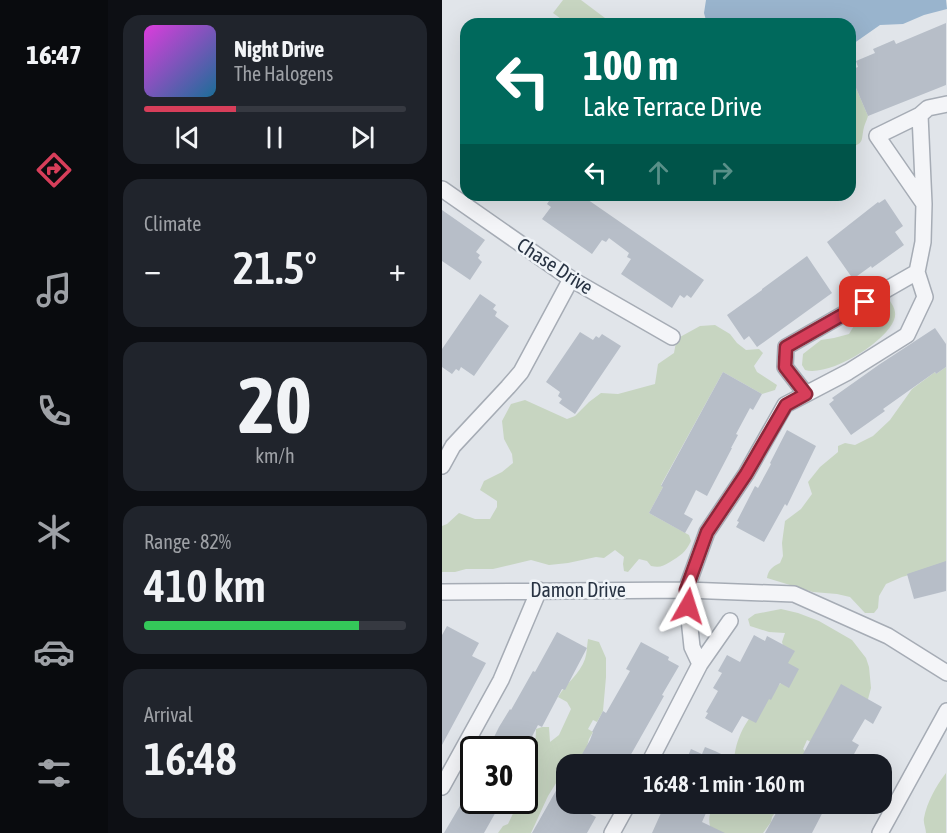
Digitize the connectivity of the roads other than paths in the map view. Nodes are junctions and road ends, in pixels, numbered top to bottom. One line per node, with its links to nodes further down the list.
1 (946, 104): 2 (street)
2 (920, 116): 4 (street); 4 (street)
3 (442, 189): 6 (street, Chase Drive)
4 (925, 204): 5 (street)
5 (917, 272): 8 (street); 8 (street)
6 (571, 279): 7 (street, Chase Drive); 9 (street)
7 (672, 336)
8 (806, 394): 11 (street)
9 (442, 466)
10 (539, 590): 11 (street, Damon Drive); 12 (street, Damon Drive); 18 (street)
11 (686, 590): 14 (street); 15 (street, Damon Drive)
12 (442, 592)
13 (730, 621): 14 (street)
14 (700, 664): 17 (street)
15 (946, 673)
16 (946, 711): 21 (street)
17 (654, 754)
18 (442, 787)
19 (622, 814): 20 (street)
20 (612, 833)
21 (880, 833)

